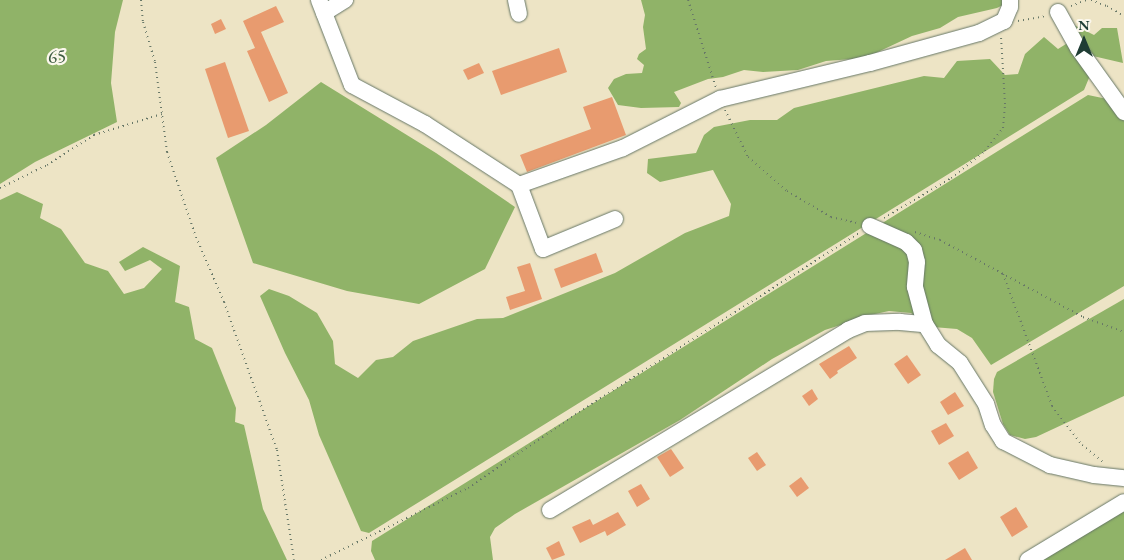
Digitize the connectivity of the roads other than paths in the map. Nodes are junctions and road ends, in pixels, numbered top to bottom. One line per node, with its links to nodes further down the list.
1 (345, 0): 3 (street)
2 (1010, 0): 6 (street)
3 (322, 7): 6 (street)
4 (1058, 12): 5 (street)
5 (1124, 112)
6 (519, 185): 7 (street)
7 (615, 219)
8 (870, 226): 9 (street)
9 (924, 324): 10 (street); 12 (street)
10 (1123, 478)
11 (1124, 502): 13 (street)
12 (550, 510)
13 (1028, 560)

